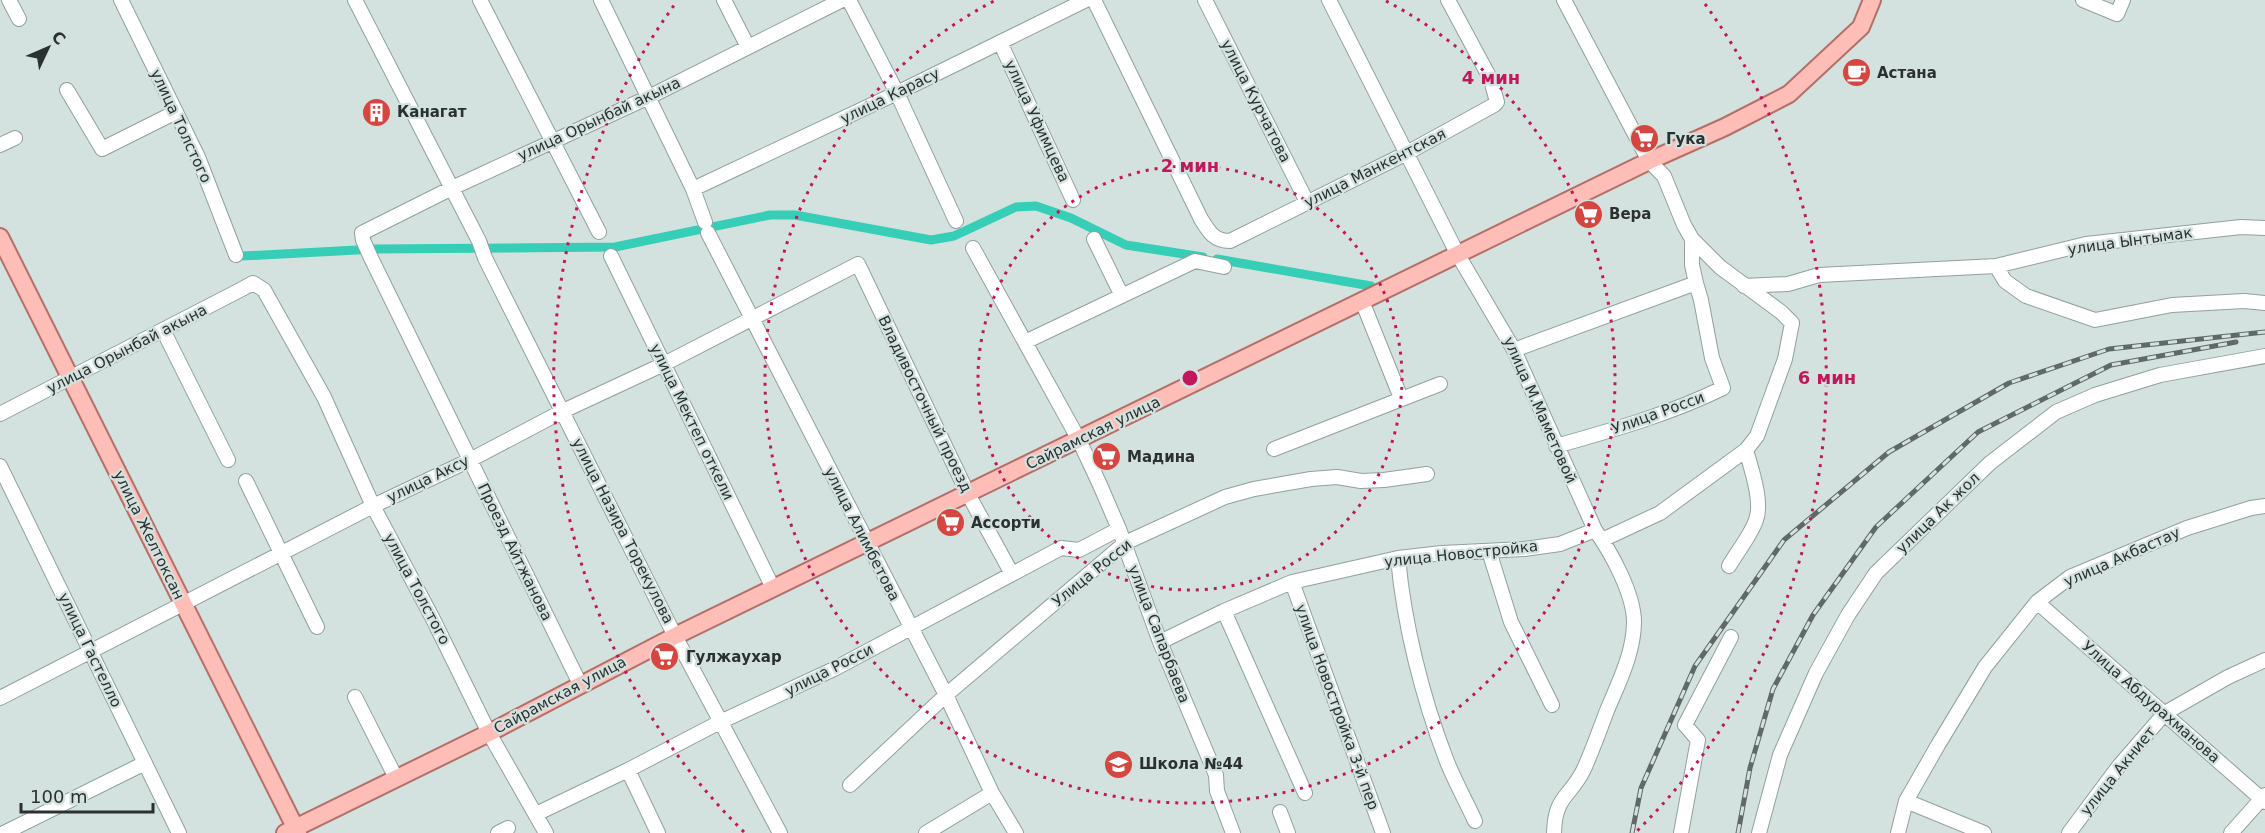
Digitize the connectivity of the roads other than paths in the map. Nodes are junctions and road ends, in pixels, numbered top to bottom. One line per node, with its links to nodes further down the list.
1 (9, 0): 18 (street)
2 (121, 0): 24 (street, улица Толстого)
3 (355, 0): 30 (street, улица Назира Торекулова)
4 (480, 0): 26 (street)
5 (601, 0): 23 (street, улица Алимбетова)
6 (724, 0): 20 (street)
7 (842, 0): 20 (street, улица Орынбай акына)
8 (849, 0): 22 (street)
9 (1086, 0): 19 (street, улица Карасу)
10 (1094, 0): 33 (street, улица Манкентская)
11 (1205, 0): 33 (street, улица Курчатова)
12 (1329, 0): 28 (street, улица М.Маметовой)
13 (1448, 0): 28 (street, улица Манкентская)
14 (1564, 0): 29 (street)
15 (1872, 0): 29 (main road, Сайрамская улица)
16 (2083, 0): 17 (street)
17 (2123, 0)
18 (19, 19)
19 (1000, 42): 22 (street, улица Карасу); 32 (street, улица Уфимцева)
20 (748, 47): 23 (street, улица Орынбай акына)
21 (67, 90): 24 (street)
22 (897, 93): 31 (street, улица Карасу); 34 (street)
23 (649, 96): 26 (street, улица Орынбай акына); 31 (street, улица Алимбетова)
24 (176, 112): 42 (street, улица Толстого)
25 (15, 138): 27 (street)
26 (553, 141): 30 (street, улица Орынбай акына); 36 (street)
27 (0, 145)
28 (1407, 153): 33 (street, улица Манкентская); 43 (street, улица М.Маметовой)
29 (1649, 161): 39 (street); 43 (main road, Сайрамская улица)
30 (452, 188): 40 (street, улица Орынбай акына); 63 (street, улица Назира Торекулова)
31 (693, 189): 54 (street, улица Алимбетова)
32 (1073, 200)
33 (1307, 202)
34 (956, 220)
35 (2265, 228): 46 (street, улица Ынтымак)
36 (598, 232)
37 (0, 237): 60 (main road, улица Желтоксан)
38 (1094, 239): 51 (street)
39 (1692, 239): 49 (street, Улица Росси); 50 (street)
40 (363, 240): 70 (street, Проезд Айтжанова)
41 (973, 248): 56 (street, улица Сапарбаева)
42 (236, 255)
43 (1458, 255): 52 (main road, Сайрамская улица); 57 (street, улица М.Маметовой)
44 (611, 256): 59 (street, улица Мектеп откели)
45 (858, 264): 54 (street, улица Аксу); 74 (street, Владивосточный проезд)
46 (1996, 266): 50 (street, улица Ынтымак); 53 (street)
47 (1224, 267): 51 (street)
48 (254, 284): 55 (street, улица Орынбай акына); 75 (street, улица Толстого)
49 (1696, 284): 57 (street); 66 (street, Улица Росси)
50 (1744, 286): 68 (street)
51 (1122, 296): 56 (street)
52 (1362, 301): 62 (street); 65 (main road, Сайрамская улица)
53 (2265, 303)
54 (752, 319): 59 (street, улица Аксу); 79 (street, улица Алимбетова)
55 (163, 330): 60 (street, улица Орынбай акына); 69 (street)
56 (1025, 342): 65 (street, улица Сапарбаева)
57 (1514, 350): 66 (street, улица М.Маметовой)
58 (2265, 356): 130 (street, улица Ак жол)
59 (664, 364): 63 (street, улица Аксу); 87 (street, улица Мектеп откели)
60 (70, 378): 64 (street, улица Орынбай акына); 89 (main road, улица Желтоксан)
61 (1440, 384): 62 (street)
62 (1401, 398): 67 (street)
63 (563, 411): 70 (street, улица Аксу); 93 (street, улица Назира Торекулова)
64 (0, 414)
65 (1078, 440): 74 (main road, Сайрамская улица); 77 (street, улица Сапарбаева)
66 (1556, 446): 78 (street, улица М.Маметовой)
67 (1274, 449)
68 (1746, 450): 78 (street, улица Новостройка); 84 (street)
69 (228, 460)
70 (470, 460): 75 (street, улица Аксу); 98 (street, Проезд Айтжанова)
71 (0, 466): 96 (street, улица Гастелло)
72 (1427, 474): 80 (street, Улица Росси)
73 (246, 481): 82 (street)
74 (968, 494): 79 (main road, Сайрамская улица); 85 (street, Владивосточный проезд)
75 (373, 506): 82 (street, улица Аксу); 105 (street, улица Толстого)
76 (2265, 506): 88 (street, улица Акбастау)
77 (1119, 529): 80 (street, улица Сапарбаева); 85 (street, улица Росси)
78 (1598, 535): 81 (street, улица Новостройка); 128 (street, улица М.Маметовой)
79 (866, 542): 87 (main road, Сайрамская улица); 92 (street, улица Алимбетова)
80 (1125, 543): 95 (street, улица Сапарбаева); 99 (street, Улица Росси)
81 (1489, 551): 83 (street, улица Новостройка); 102 (street)
82 (281, 554): 89 (street, улица Аксу); 91 (street)
83 (1398, 558): 86 (street, улица Новостройка); 116 (street)
84 (1729, 566)
85 (1012, 573): 92 (street, улица Росси)
86 (1292, 582): 90 (street, улица Новостройка); 127 (street, улица Новостройка 3-й пер)
87 (773, 588): 93 (main road, Сайрамская улица)
88 (2037, 602): 103 (street, Улица Абдурахманова); 113 (street, улица Акбастау)
89 (182, 603): 96 (street, улица Аксу); 117 (main road, улица Желтоксан)
90 (1224, 611): 95 (street, улица Новостройка); 111 (street)
91 (317, 627)
92 (910, 628): 99 (street, улица Алимбетова); 104 (street, улица Росси)
93 (675, 636): 98 (main road, Сайрамская улица); 104 (street, улица Назира Торекулова)
94 (1731, 638): 129 (street)
95 (1160, 642): 125 (street, улица Сапарбаева)
96 (91, 651): 101 (street, улица Аксу); 106 (street, улица Гастелло)
97 (2265, 660): 103 (street, улица Акниет)
98 (580, 684): 105 (main road, Сайрамская улица)
99 (946, 695): 109 (street, Улица Росси); 110 (street, улица Алимбетова)
100 (355, 697): 108 (street)
101 (0, 698)
102 (1552, 705)
103 (2165, 713): 112 (street, Улица Абдурахманова); 133 (street, улица Акниет)
104 (720, 722): 107 (street, улица Росси); 122 (street, улица Назира Торекулова)
105 (489, 733): 108 (main road, Сайрамская улица); 115 (street, улица Толстого)
106 (146, 763): 118 (street); 119 (street, улица Гастелло)
107 (628, 770): 115 (street, улица Росси); 121 (street)
108 (396, 778): 117 (main road, Сайрамская улица)
109 (850, 785)
110 (992, 793): 123 (street); 124 (street, улица Алимбетова)
111 (1305, 793)
112 (2263, 798): 134 (street)
113 (1906, 801): 131 (street, улица Акбастау); 132 (street)
114 (1280, 812): 126 (street)
115 (536, 814): 120 (street, улица Толстого)
116 (1475, 821)
117 (293, 831)
118 (4, 833)
119 (179, 833)
120 (546, 833)
121 (658, 833)
122 (780, 833)
123 (926, 833)
124 (1016, 833)
125 (1233, 833)
126 (1288, 833)
127 (1383, 833)
128 (1554, 833)
129 (1682, 833)
130 (1759, 833)
131 (1898, 833)
132 (1984, 833)
133 (2069, 833)
134 (2231, 833)

